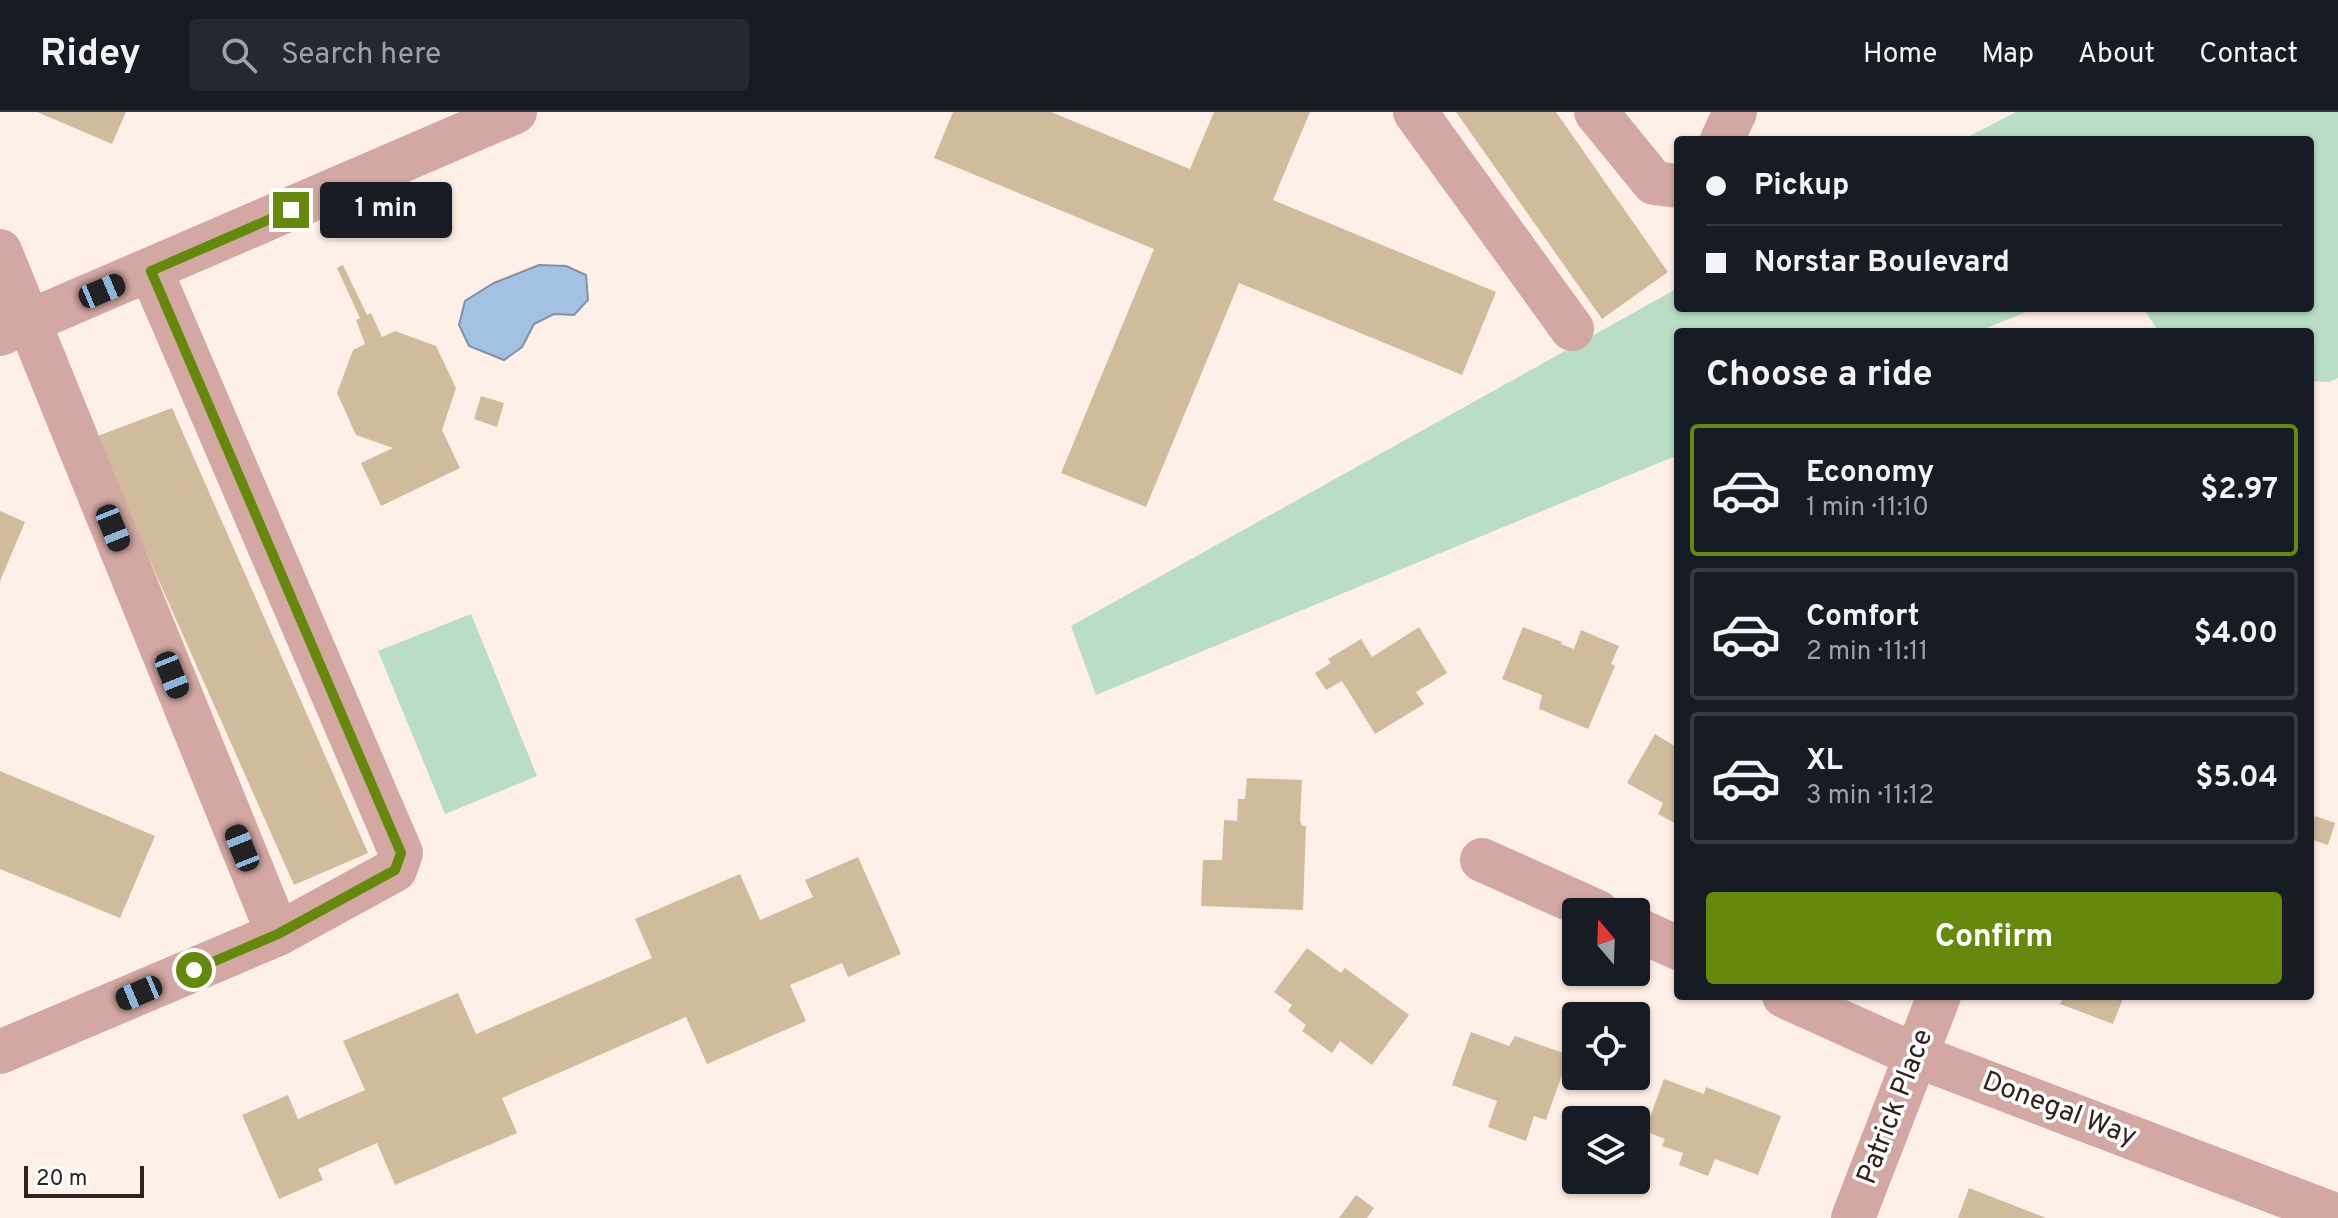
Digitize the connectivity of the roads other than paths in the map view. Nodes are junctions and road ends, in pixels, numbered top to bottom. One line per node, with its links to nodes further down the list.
1 (515, 112): 8 (street)
2 (1415, 112): 10 (street)
3 (1596, 112): 6 (street)
4 (1735, 112): 5 (street)
5 (1724, 136)
6 (1674, 186)
7 (0, 251): 9 (street)
8 (151, 271): 9 (street); 13 (street)
9 (15, 328): 13 (street)
10 (1572, 329)
11 (1482, 860): 12 (street)
12 (1567, 898)
13 (278, 934): 18 (street)
14 (1650, 935): 15 (street)
15 (1674, 946)
16 (1793, 1000): 19 (street, Donegal Way)
17 (1938, 1000): 19 (street, Patrick Place)
18 (0, 1052)
19 (1917, 1056): 20 (street, Donegal Way); 21 (street, Patrick Place)
20 (2338, 1216)
21 (1853, 1218)

